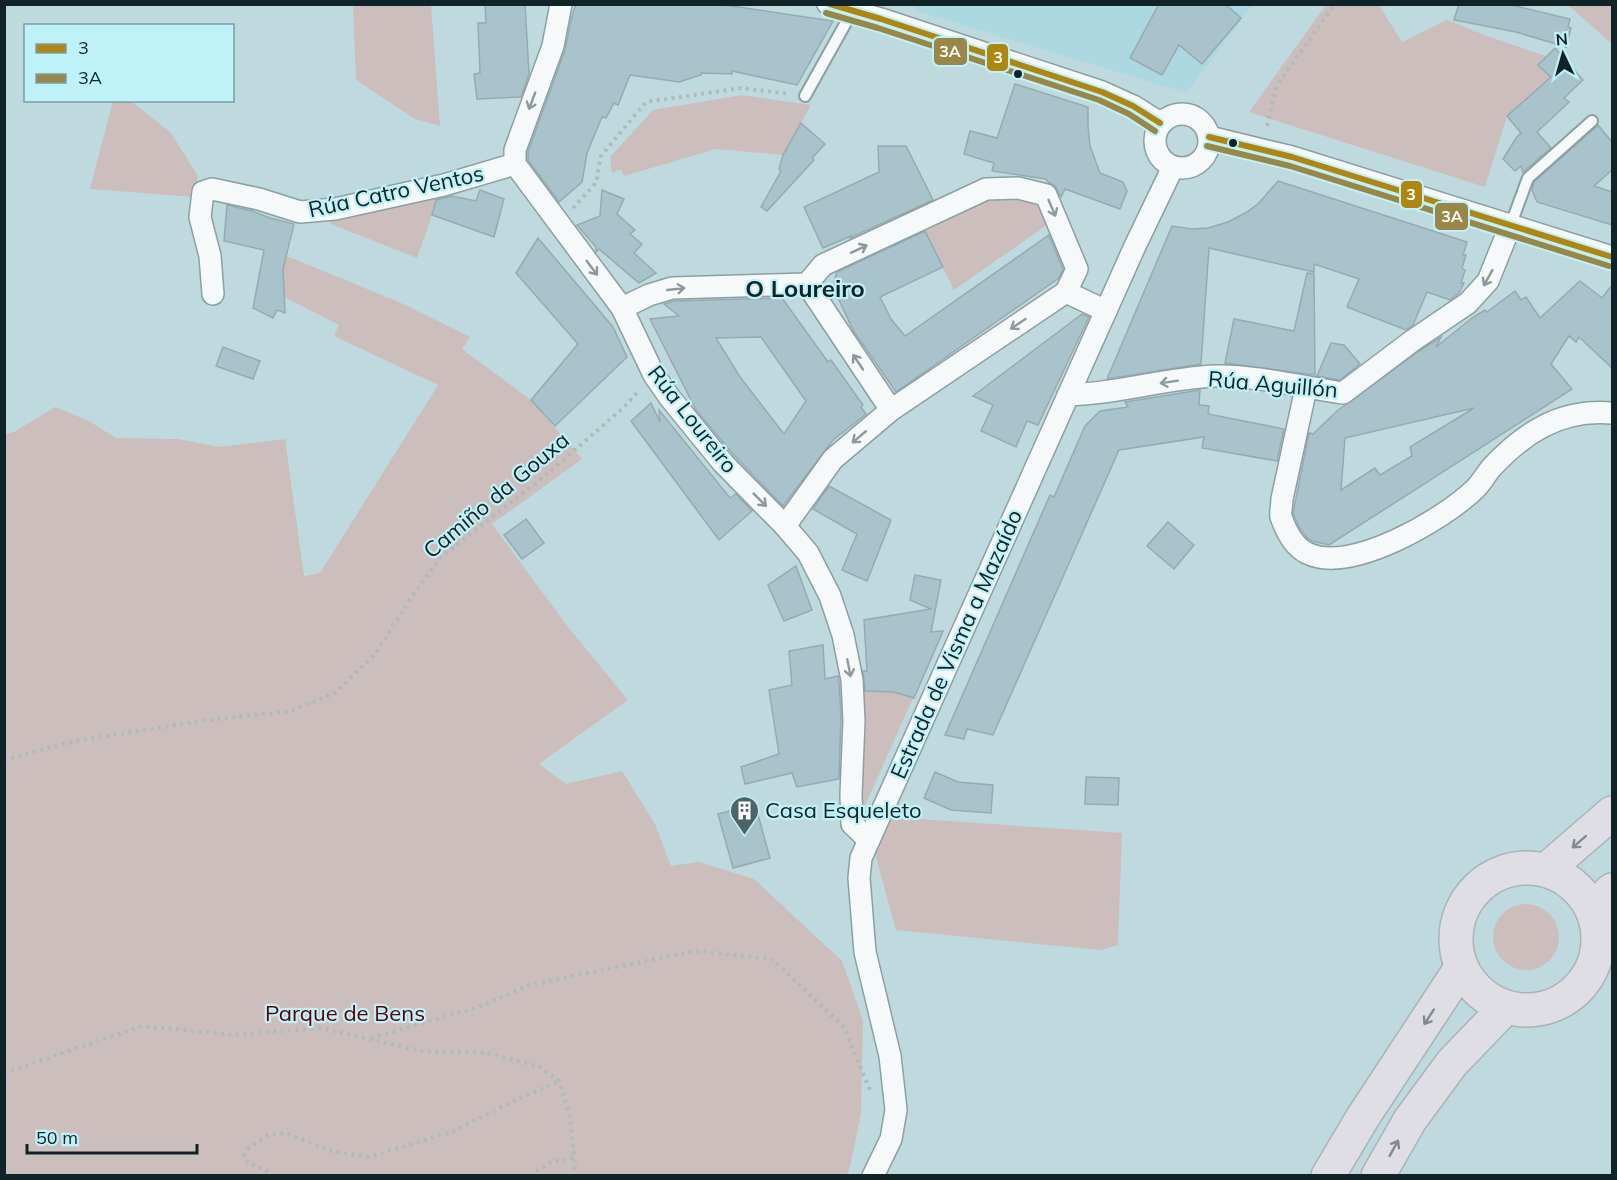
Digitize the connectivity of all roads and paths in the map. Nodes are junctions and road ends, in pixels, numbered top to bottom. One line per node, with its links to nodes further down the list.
1 (561, 4): 10 (street, one-way to 10)
2 (828, 4): 4 (street)
3 (1335, 4): 8 (path)
4 (853, 10): 5 (lane); 7 (street)
5 (806, 96): 12 (path)
6 (1592, 121): 13 (lane)
7 (1161, 123): 9 (street); 11 (street)
8 (1267, 126)
9 (1209, 138): 11 (street); 13 (street)
10 (515, 164): 17 (street, Rúa Catro Ventos); 18 (street, Rúa Loureiro, one-way to 18)
11 (1173, 167): 19 (street, Estrada de Visma a Mazaído)
12 (566, 215)
13 (1510, 224): 14 (street); 21 (street, Rúa Aguillón, one-way to 21)
14 (1612, 257)
15 (807, 284): 16 (street, one-way to 16); 18 (street, one-way to 15); 23 (street, one-way to 15)
16 (1066, 292): 19 (street); 23 (street, one-way to 23)
17 (213, 294)
18 (621, 308): 20 (street, Rúa Loureiro)
19 (1106, 310): 22 (street, Estrada de Visma a Mazaído)
20 (654, 375): 25 (street, Rúa Loureiro, one-way to 25); 26 (path, Camiño da Gouxa)
21 (1306, 388): 22 (street, Rúa Aguillón, one-way to 22); 24 (street)
22 (1068, 395): 28 (street, Estrada de Visma a Mazaído)
23 (891, 410): 25 (street, one-way to 25)
24 (1612, 413)
25 (785, 526): 28 (street, Rúa Loureiro, one-way to 28)
26 (4, 760)
27 (1612, 813): 29 (highway, one-way to 29)
28 (869, 840): 36 (street, Estrada de Visma a Mazaído)
29 (1546, 870): 30 (highway); 31 (highway)
30 (1602, 900): 32 (highway)
31 (1461, 968): 32 (highway); 42 (highway, one-way to 42)
32 (1505, 1008): 43 (highway, one-way to 32)
33 (369, 1039): 34 (path); 35 (path); 36 (path)
34 (4, 1072)
35 (559, 1081): 37 (path); 38 (path)
36 (895, 1100): 41 (street, Estrada de Visma a Mazaído)
37 (574, 1157): 39 (path); 40 (path)
38 (274, 1176)
39 (530, 1176)
40 (576, 1176)
41 (873, 1176)
42 (1328, 1176)
43 (1378, 1176)

